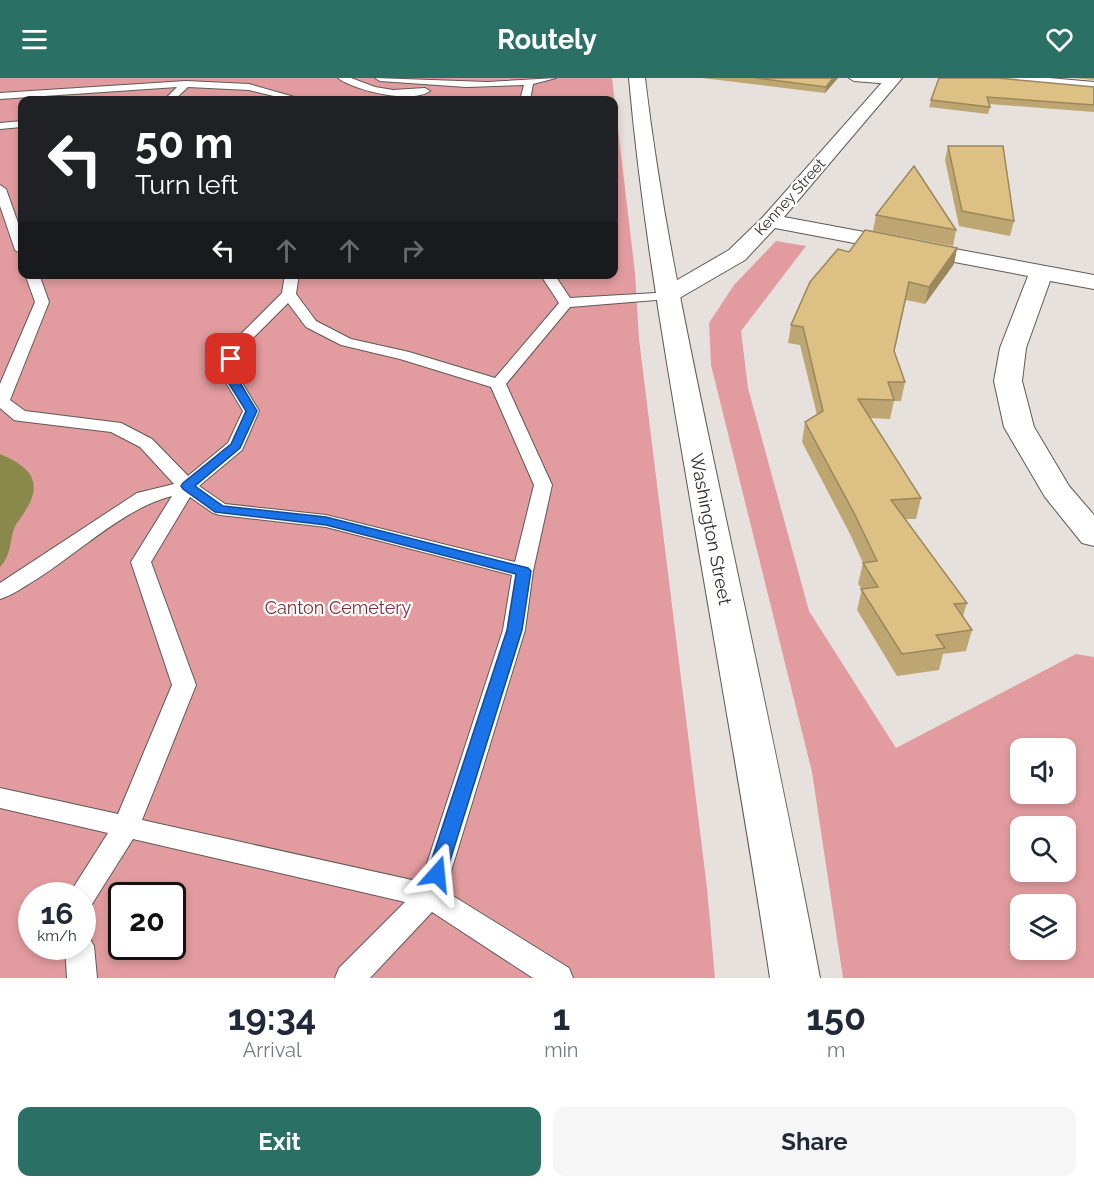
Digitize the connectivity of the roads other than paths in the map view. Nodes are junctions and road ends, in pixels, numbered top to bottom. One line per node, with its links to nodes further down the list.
1 (343, 78): 11 (lane)
2 (380, 78): 11 (lane)
3 (420, 78): 11 (lane)
4 (551, 78): 9 (lane)
5 (637, 78): 28 (street, Washington Street)
6 (854, 78): 8 (lane)
7 (998, 78): 12 (street)
8 (893, 80): 20 (street, Kenney Street)
9 (530, 82): 11 (lane); 16 (lane)
10 (186, 84): 13 (lane); 14 (lane); 15 (lane)
11 (461, 85)
12 (1094, 87)
13 (0, 96)
14 (173, 96)
15 (284, 96)
16 (526, 96)
17 (18, 124): 18 (lane)
18 (0, 126)
19 (0, 189): 21 (lane)
20 (770, 221): 22 (street); 28 (street, Kenney Street)
21 (18, 239)
22 (1041, 273): 26 (street); 32 (street)
23 (34, 279): 31 (lane)
24 (291, 279): 27 (lane)
25 (550, 279): 29 (lane)
26 (1094, 282)
27 (289, 294): 30 (lane); 31 (lane)
28 (669, 296): 29 (lane); 43 (street, Washington Street)
29 (566, 303): 30 (lane)
30 (498, 384): 33 (lane)
31 (187, 486): 33 (lane); 34 (lane); 36 (lane)
32 (1094, 536)
33 (523, 571): 38 (lane)
34 (0, 592)
35 (0, 798): 36 (lane)
36 (126, 827): 37 (lane); 38 (lane)
37 (91, 882)
38 (430, 896): 41 (lane); 42 (lane)
39 (80, 960): 40 (lane)
40 (82, 978)
41 (350, 978)
42 (558, 978)
43 (795, 978)

